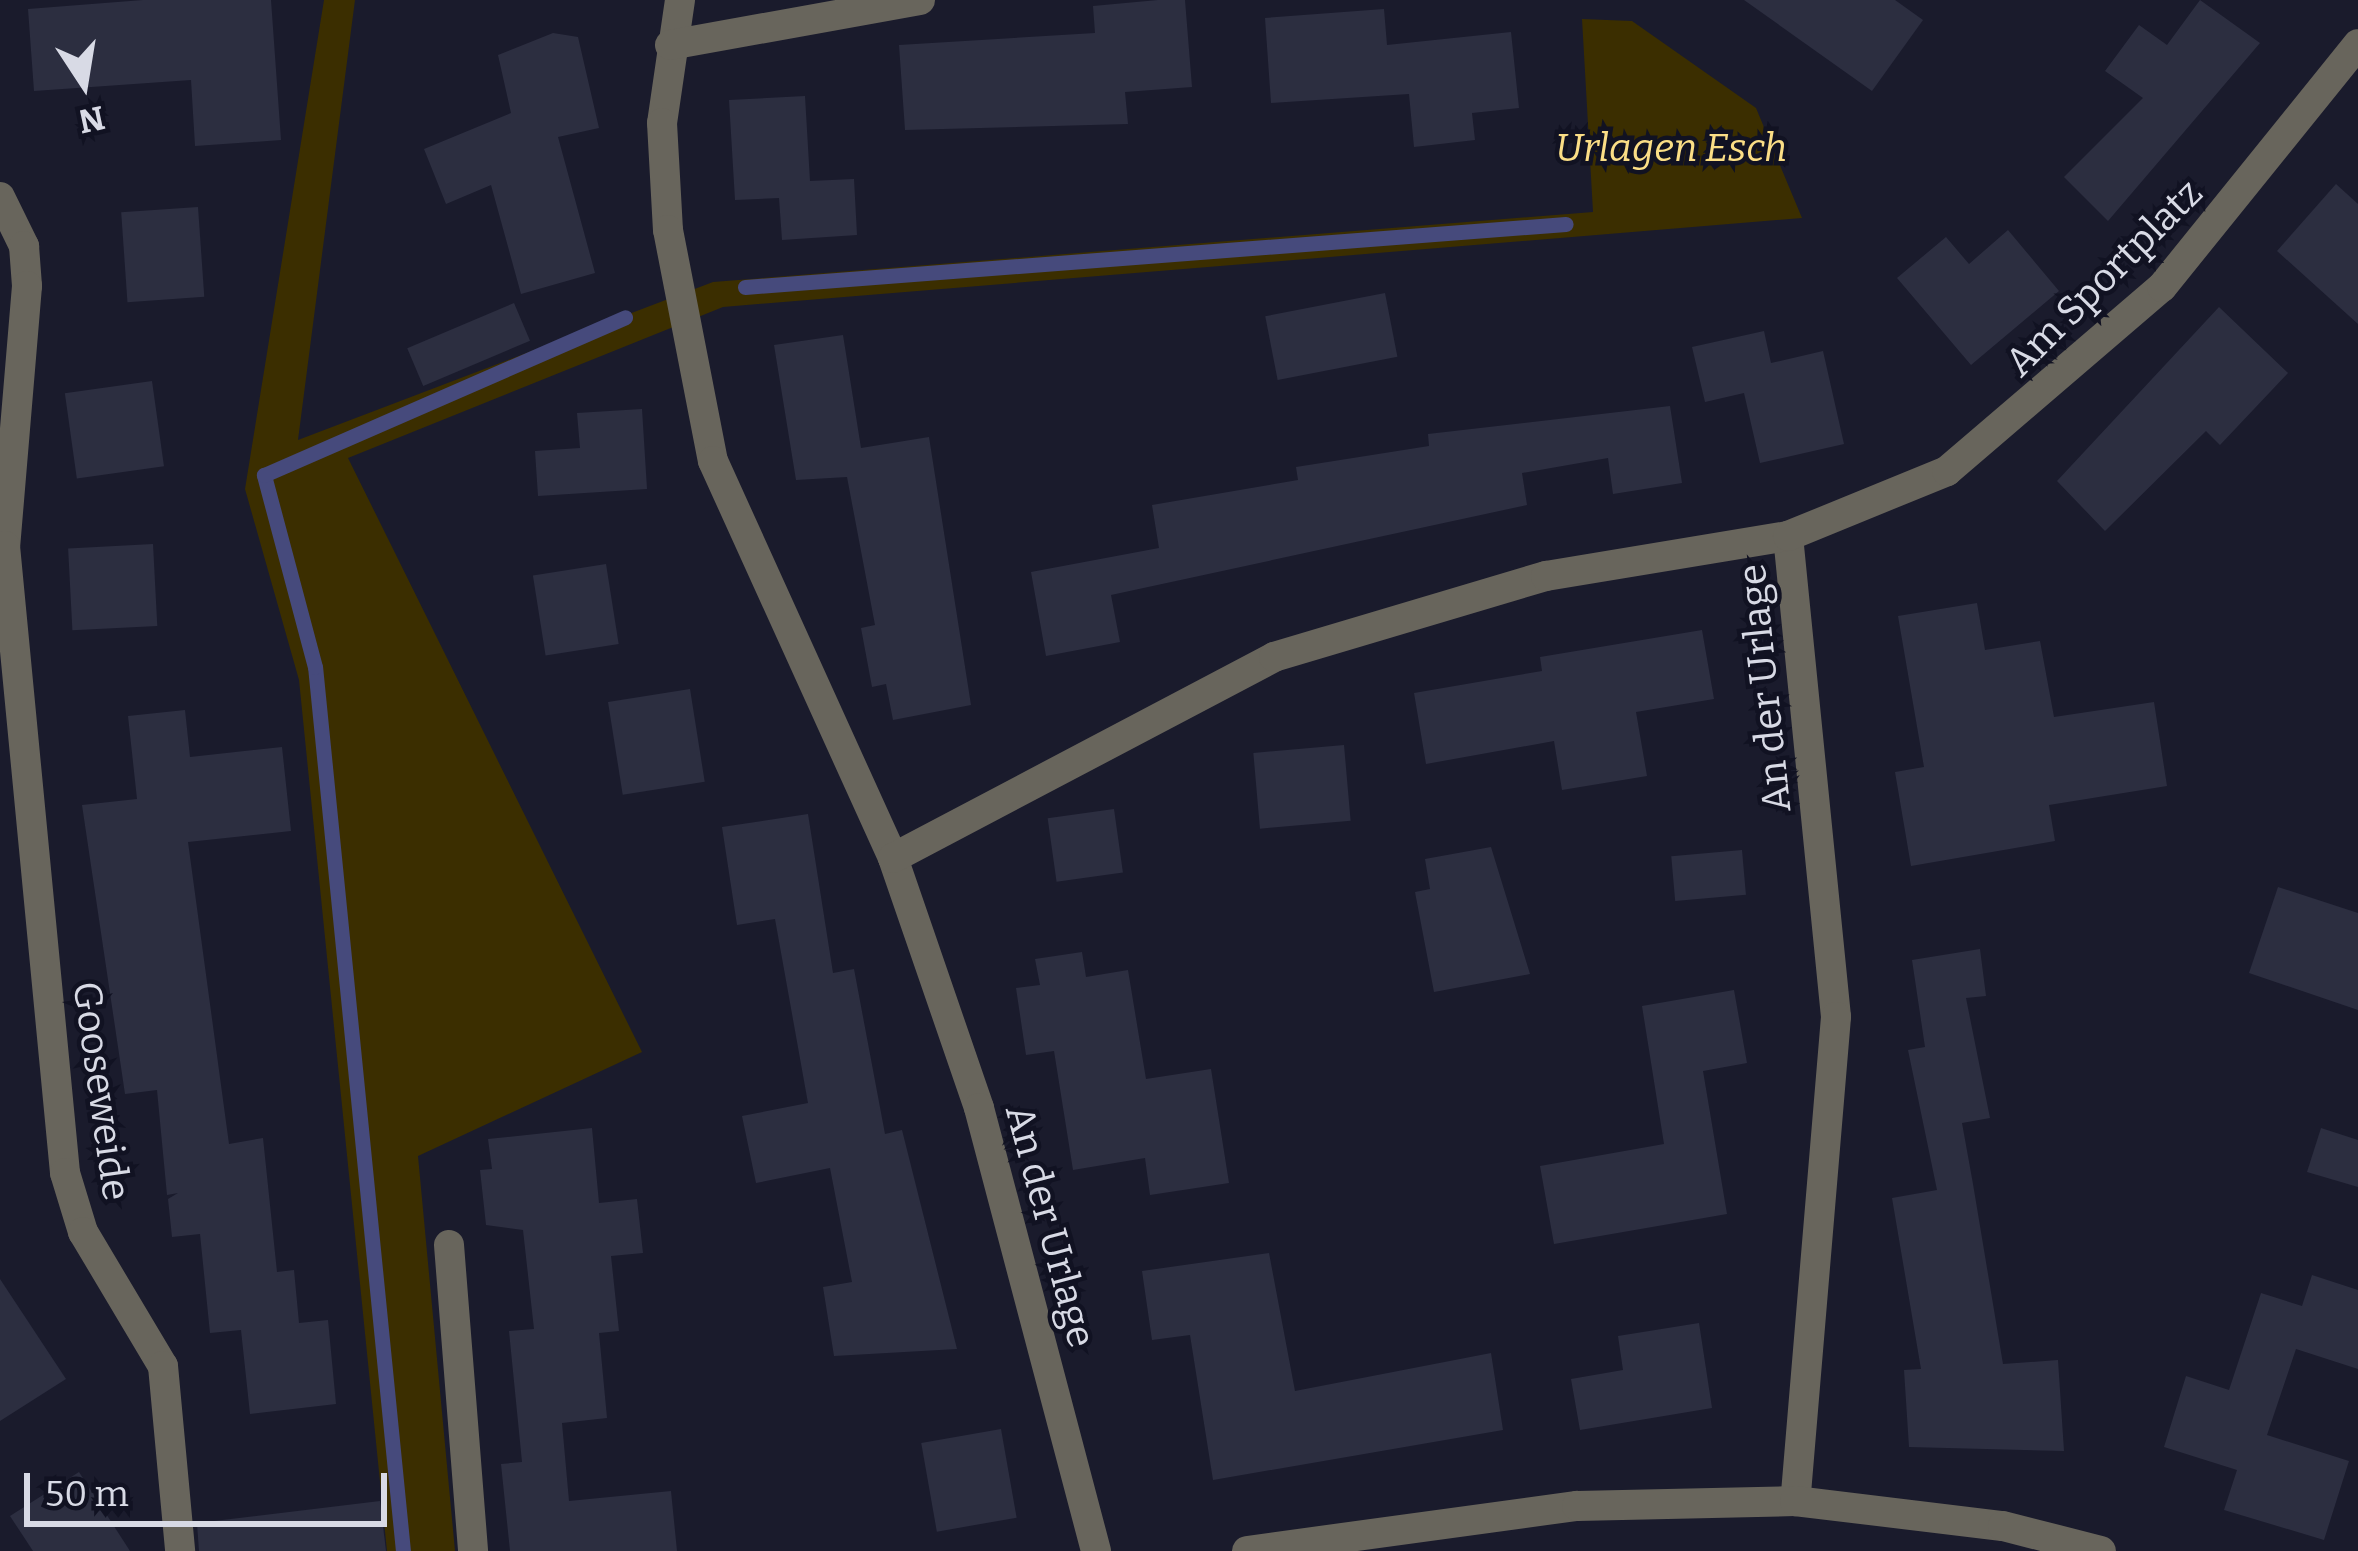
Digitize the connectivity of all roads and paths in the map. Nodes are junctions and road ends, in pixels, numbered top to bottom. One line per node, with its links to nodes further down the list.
1 (680, 0): 4 (street)
2 (920, 0): 4 (street)
3 (2358, 44): 6 (street, Am Sportplatz)
4 (670, 45): 7 (street, An der Urlage)
5 (0, 197): 10 (street, Gooseweide)
6 (1788, 536): 7 (street, An der Urlage); 9 (street, An der Urlage)
7 (893, 858): 12 (street, An der Urlage)
8 (449, 1245): 11 (street)
9 (1795, 1501): 13 (street); 14 (street)
10 (180, 1551)
11 (473, 1551)
12 (1096, 1551)
13 (1247, 1551)
14 (2101, 1551)

